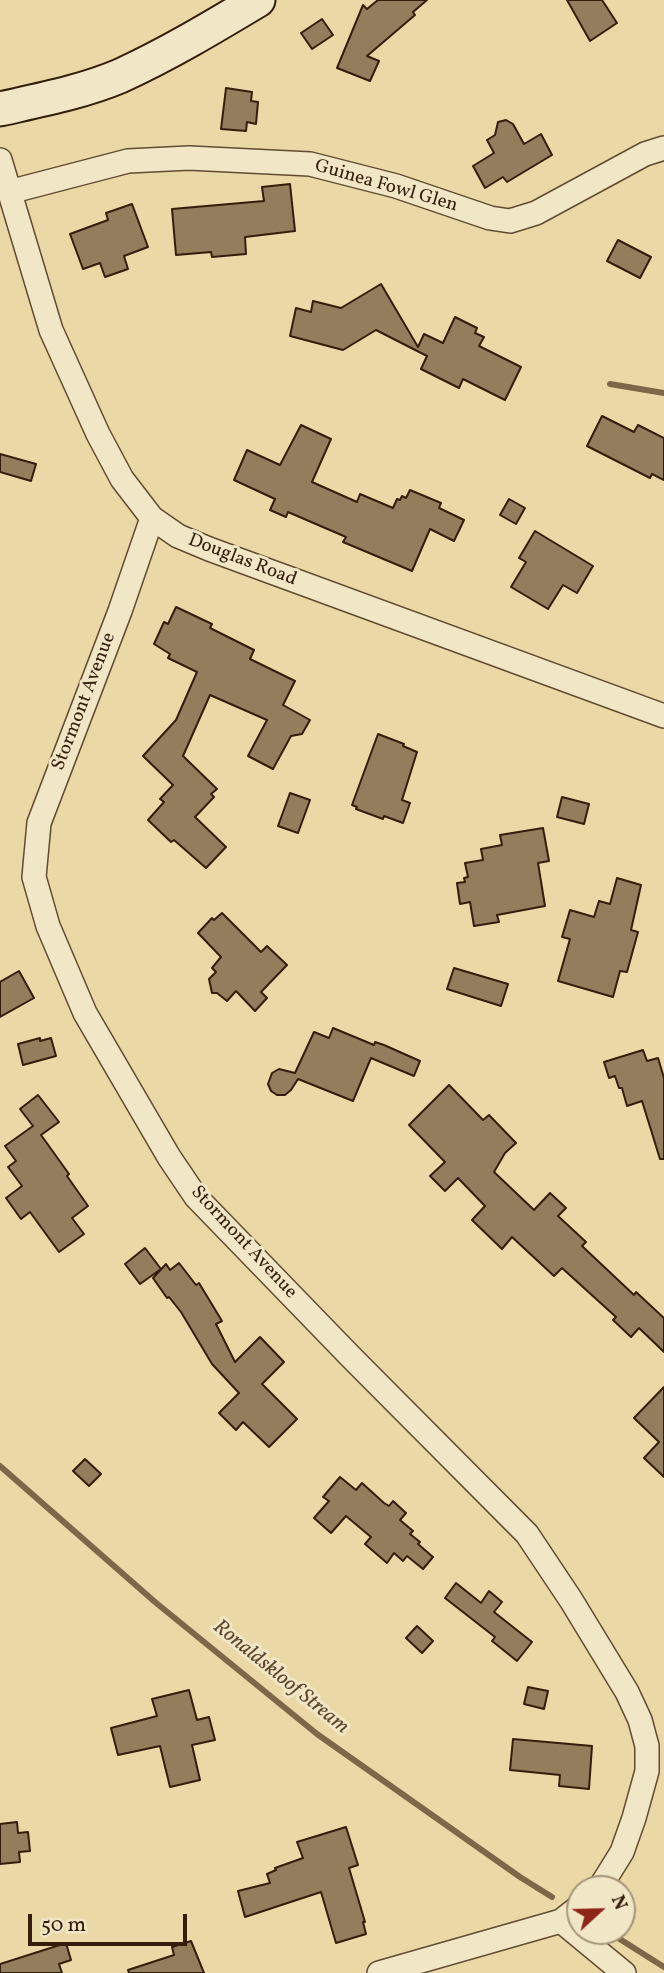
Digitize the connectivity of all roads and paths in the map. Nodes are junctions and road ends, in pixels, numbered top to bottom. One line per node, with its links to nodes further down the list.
1 (258, 0): 2 (main road)
2 (0, 109)
3 (664, 148): 5 (street, Guinea Fowl Glen)
4 (0, 160): 5 (street, Douglas Road)
5 (9, 192): 6 (street, Douglas Road)
6 (152, 518): 7 (street, Douglas Road); 8 (street, Stormont Avenue)
7 (664, 716)
8 (608, 1875)
9 (566, 1917): 10 (street)
10 (561, 1921): 11 (street); 12 (street)
11 (379, 1973)
12 (624, 1973)

